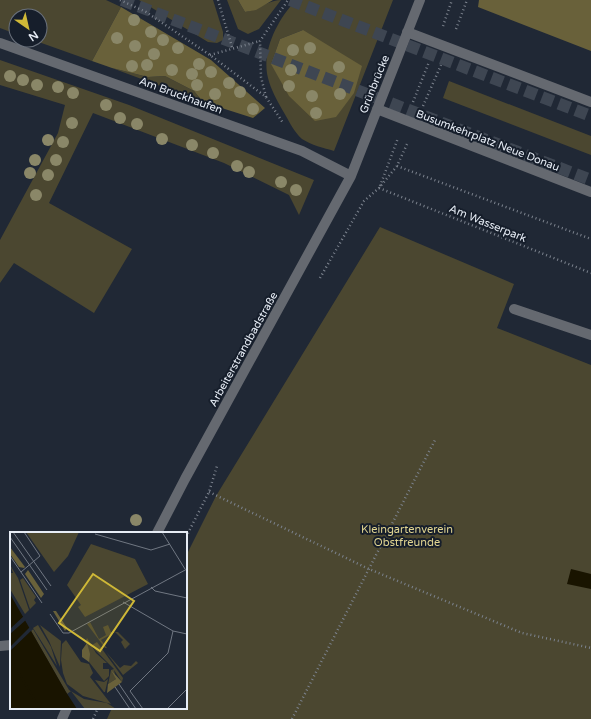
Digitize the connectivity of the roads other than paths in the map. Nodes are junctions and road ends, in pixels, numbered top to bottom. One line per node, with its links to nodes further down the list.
1 (420, 0): 2 (street, Grünbrücke)
2 (407, 32): 4 (street); 5 (street, Grünbrücke)
3 (0, 43): 6 (street, Am Bruckhaufen)
4 (591, 102)
5 (377, 109): 6 (street, Grünbrücke); 7 (street, Busumkehrplatz Neue Donau)
6 (351, 176): 10 (street, Arbeiterstrandbadstraße)
7 (591, 192)
8 (514, 309): 9 (street)
9 (591, 335)
10 (158, 532)
11 (67, 709): 12 (street)
12 (62, 719)

